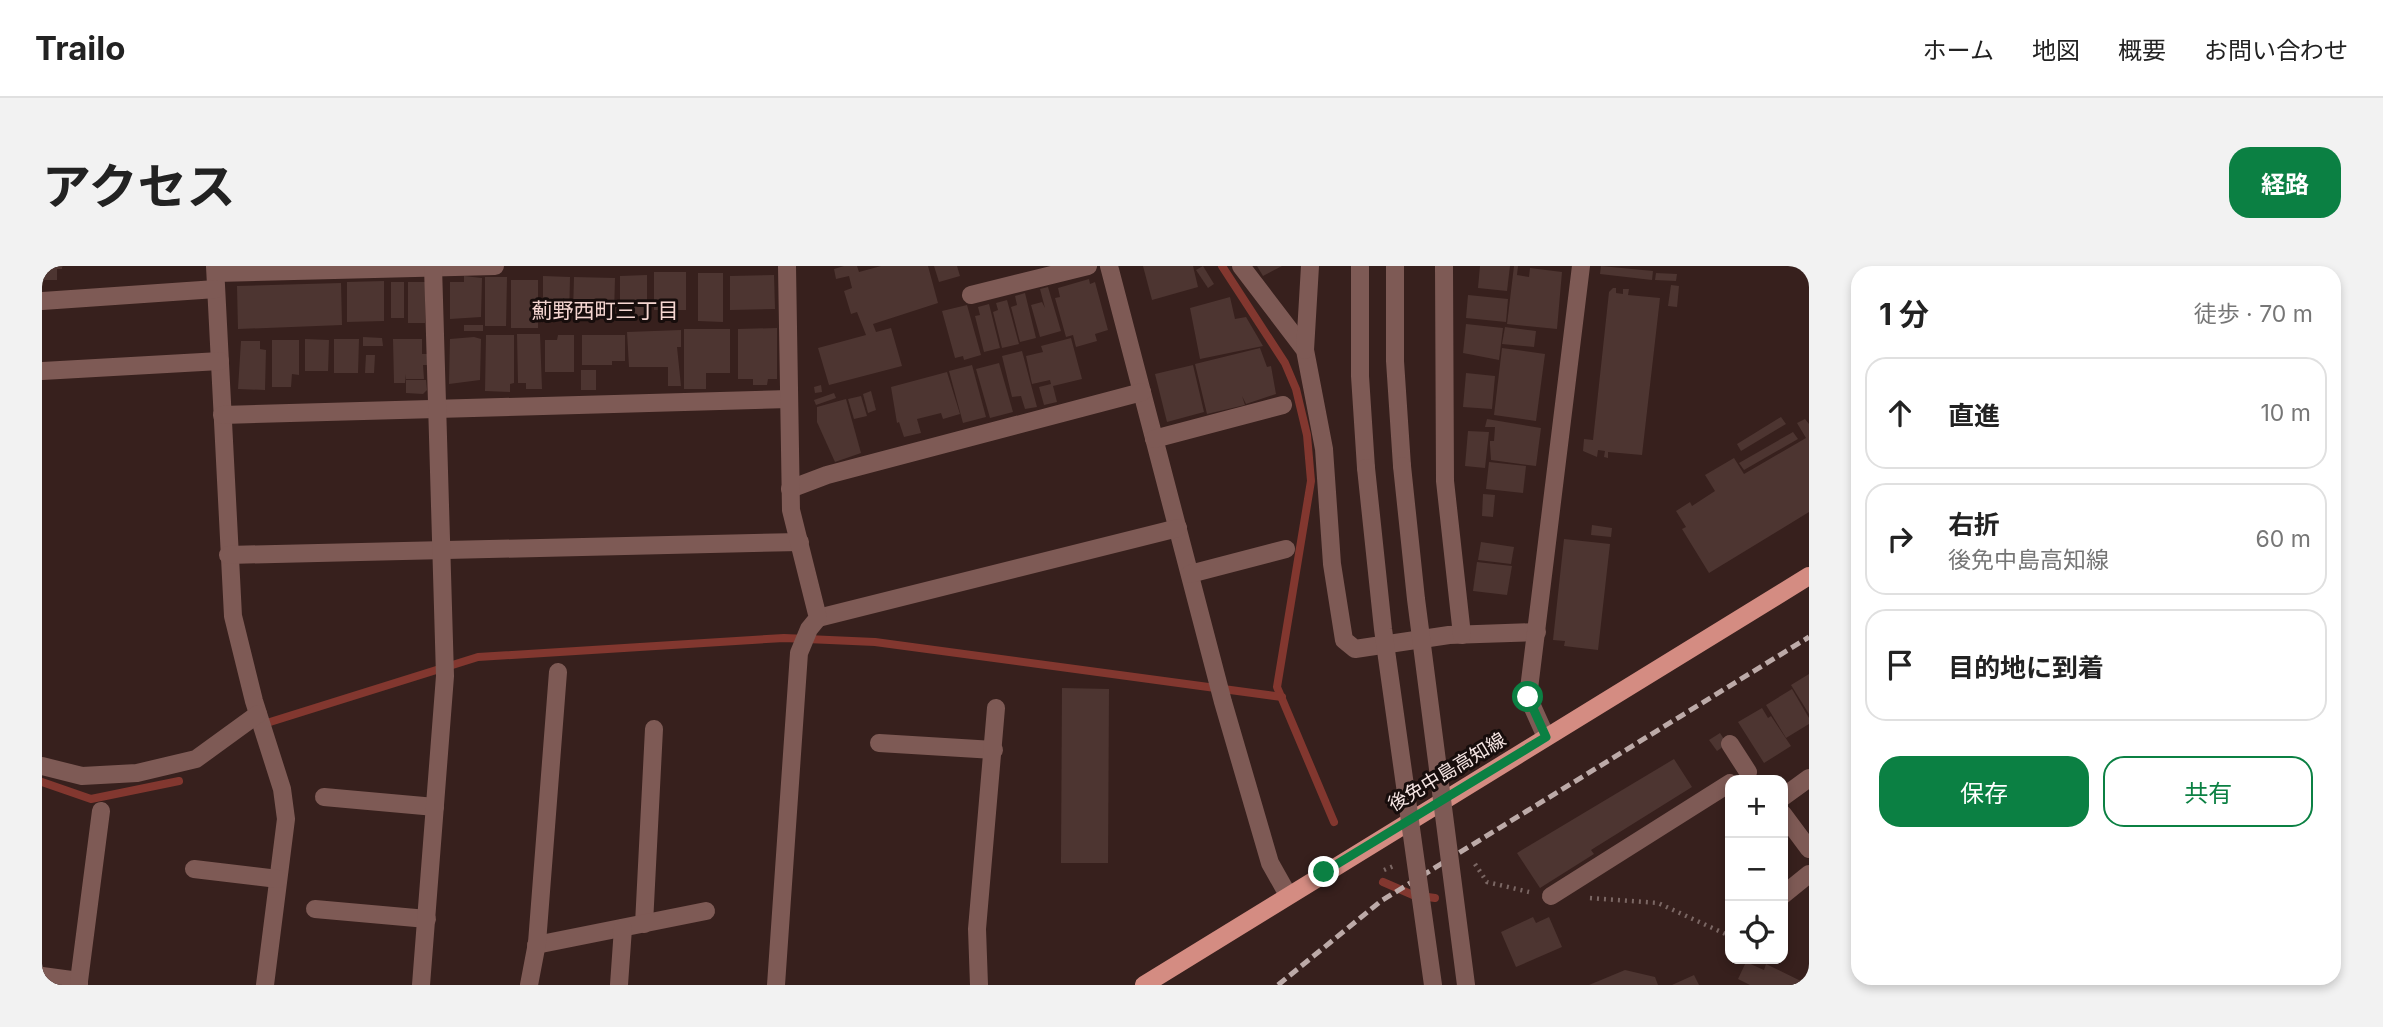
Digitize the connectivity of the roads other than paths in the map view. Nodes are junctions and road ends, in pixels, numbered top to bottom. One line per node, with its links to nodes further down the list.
1 (495, 266): 11 (street)
2 (787, 266): 19 (street)
3 (1088, 266): 13 (street)
4 (1109, 266): 18 (street)
5 (1241, 266): 15 (street)
6 (1310, 266): 15 (street)
7 (1360, 266): 74 (street, bridge)
8 (1395, 266): 75 (street, bridge)
9 (1444, 266): 34 (street)
10 (1581, 266): 33 (street)
11 (433, 267): 12 (street); 21 (street)
12 (216, 276): 14 (street); 16 (street)
13 (971, 295)
14 (42, 301)
15 (1305, 350): 34 (street)
16 (219, 361): 17 (street); 22 (street)
17 (42, 371)
18 (1142, 392): 23 (street); 24 (street)
19 (789, 399): 21 (street); 24 (street)
20 (1283, 405): 23 (street)
21 (438, 411): 22 (street); 28 (street)
22 (222, 415): 29 (street)
23 (1154, 439): 25 (street)
24 (790, 489): 26 (street)
25 (1178, 528): 30 (street); 32 (street)
26 (800, 541): 28 (street); 32 (street)
27 (1286, 549): 30 (street)
28 (442, 550): 29 (street); 49 (street)
29 (228, 555): 37 (street)
30 (1190, 574): 57 (street)
31 (1809, 576): 39 (main road, 後免中島高知線)
32 (813, 623): 71 (street)
33 (1537, 632): 34 (street); 39 (street)
34 (1462, 635)
35 (558, 672): 64 (street)
36 (996, 708): 42 (street)
37 (258, 714): 43 (street); 55 (street)
38 (654, 729): 62 (street)
39 (1546, 737): 57 (main road, 後免中島高知線)
40 (879, 743): 42 (street)
41 (1730, 744): 44 (street)
42 (994, 750): 72 (street)
43 (42, 766)
44 (1741, 775)
45 (1809, 778): 47 (street)
46 (1725, 789): 58 (street)
47 (1788, 793)
48 (324, 797): 49 (street)
49 (435, 807): 61 (street)
50 (101, 811): 66 (street)
51 (1788, 821): 52 (street)
52 (1809, 849)
53 (194, 869): 55 (street)
54 (1809, 874): 56 (street)
55 (278, 879): 67 (street)
56 (1788, 891)
57 (1288, 895): 73 (main road, 後免中島高知線)
58 (1551, 896)
59 (316, 909): 61 (street)
60 (706, 911): 62 (street)
61 (426, 919): 68 (street)
62 (643, 924): 63 (street)
63 (624, 928): 64 (street); 70 (street)
64 (536, 945): 69 (street)
65 (42, 976): 66 (street)
66 (79, 983)
67 (265, 985)
68 (421, 985)
69 (529, 985)
70 (619, 985)
71 (776, 985)
72 (979, 985)
73 (1144, 985)
74 (1433, 985)
75 (1466, 985)

